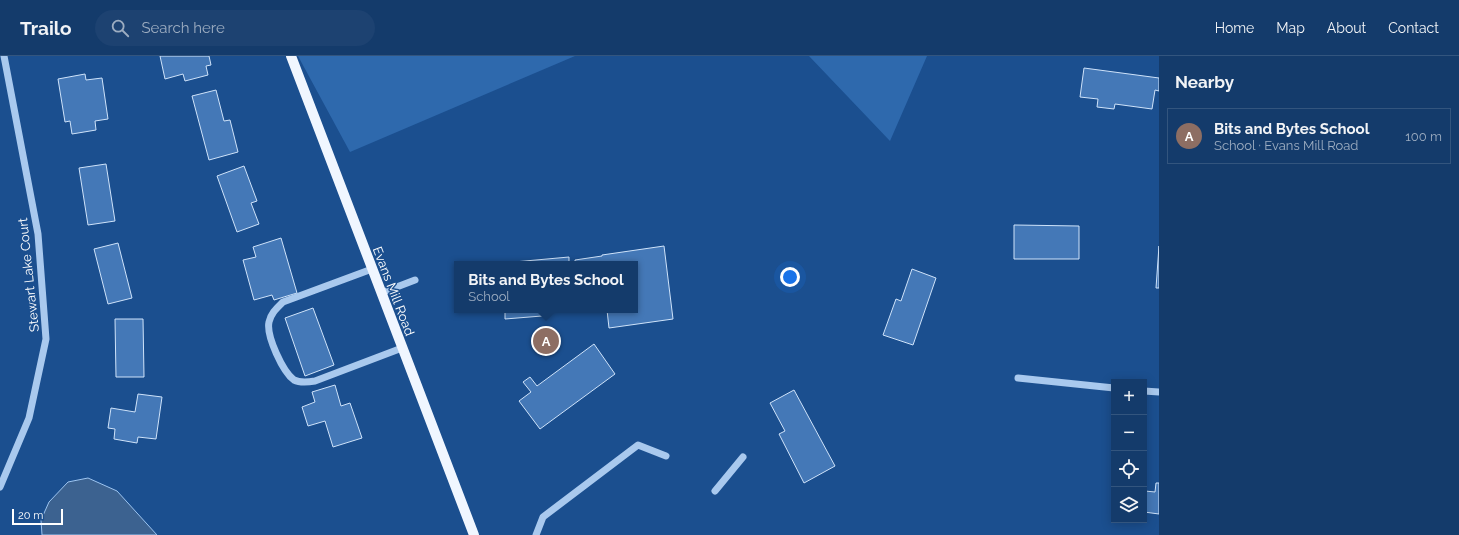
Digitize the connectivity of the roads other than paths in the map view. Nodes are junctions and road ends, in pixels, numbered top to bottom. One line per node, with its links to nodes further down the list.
1 (4, 56): 13 (street, Stewart Lake Court)
2 (291, 56): 3 (main road, Evans Mill Road)
3 (372, 269): 5 (main road, Evans Mill Road); 6 (street)
4 (415, 280): 5 (street)
5 (381, 294): 6 (main road, Evans Mill Road)
6 (402, 348): 15 (main road, Evans Mill Road)
7 (1018, 378): 8 (street)
8 (1111, 388)
9 (1147, 391): 10 (street)
10 (1159, 392)
11 (666, 456): 16 (street)
12 (743, 457): 14 (street)
13 (0, 487)
14 (715, 491)
15 (474, 535)
16 (536, 535)

